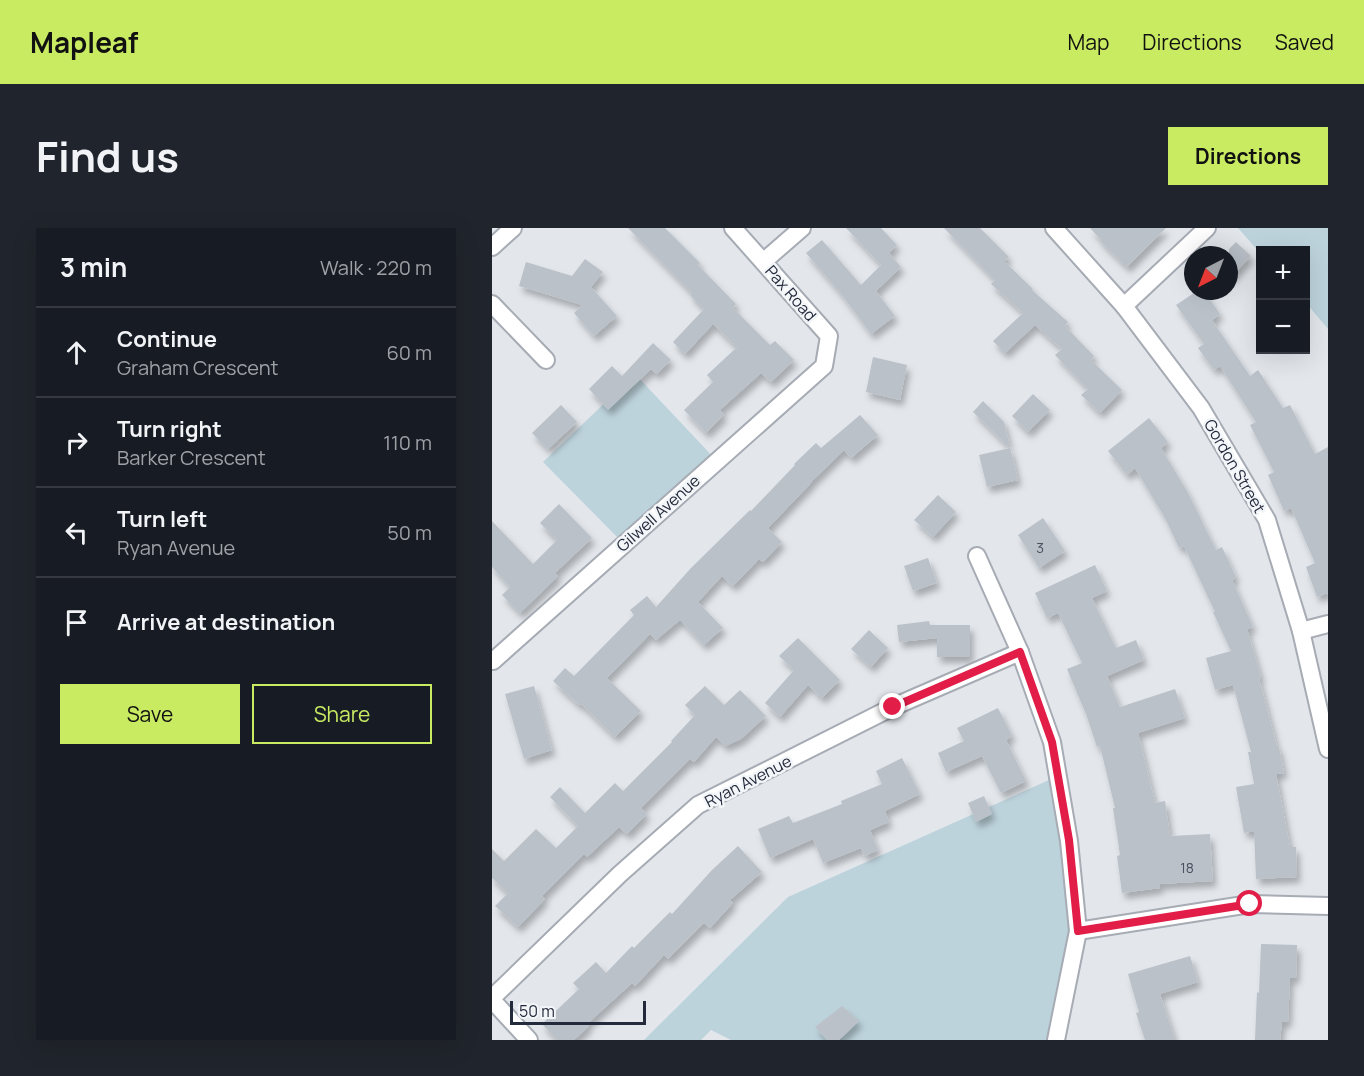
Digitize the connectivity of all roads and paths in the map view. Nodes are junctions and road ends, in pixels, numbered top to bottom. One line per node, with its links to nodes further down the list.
1 (513, 228): 6 (street)
2 (734, 228): 7 (street, Pax Road)
3 (802, 228): 7 (street)
4 (1053, 228): 9 (street, Gordon Street)
5 (1207, 228): 9 (street)
6 (492, 247)
7 (764, 261): 11 (street, Pax Road)
8 (492, 304): 10 (street)
9 (1124, 306): 14 (street, Gordon Street)
10 (546, 360)
11 (824, 366): 16 (street, Gilwell Avenue)
12 (977, 556): 15 (street)
13 (1328, 624): 14 (street)
14 (1301, 631): 17 (street, Gordon Street)
15 (1020, 652): 19 (street); 20 (street, Ryan Avenue)
16 (493, 660)
17 (1328, 749)
18 (1328, 906): 19 (street)
19 (1078, 931): 22 (street)
20 (492, 999): 21 (street)
21 (529, 1040)
22 (1056, 1040)

